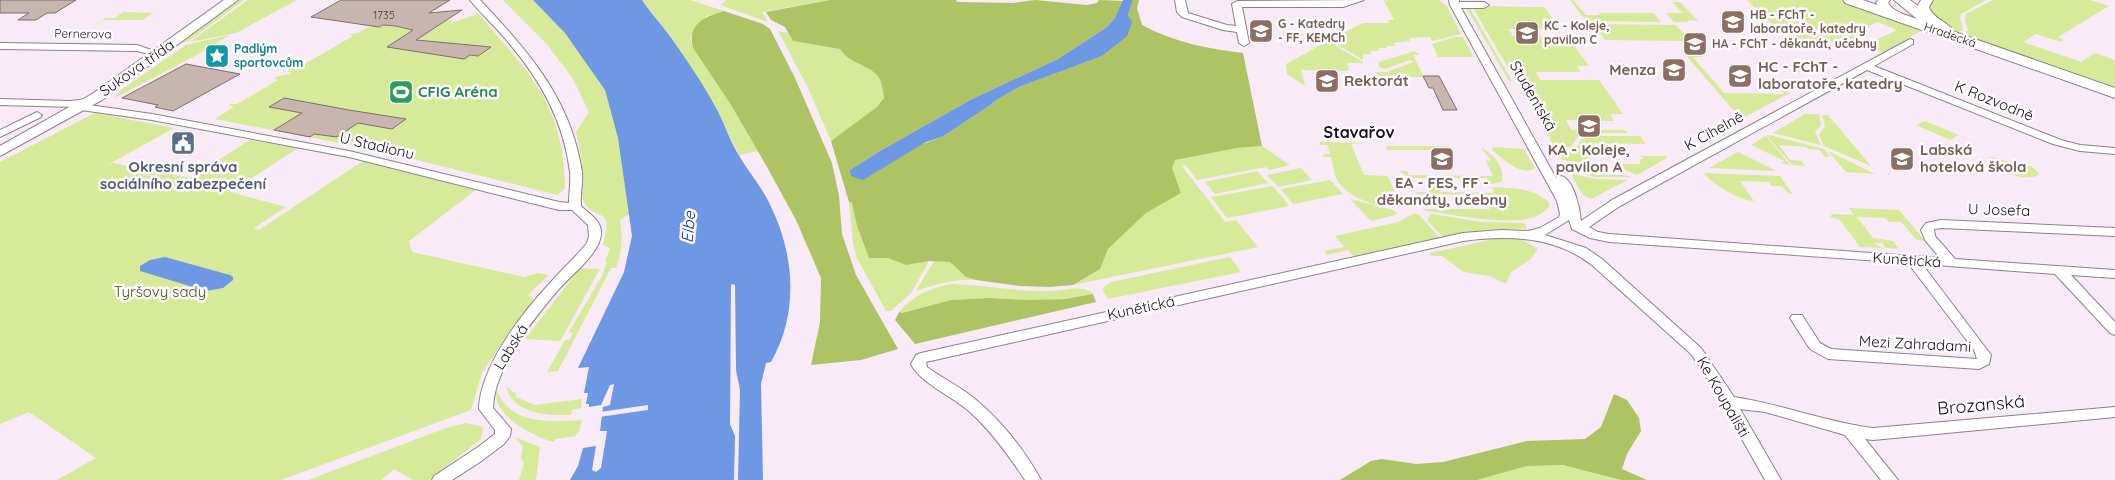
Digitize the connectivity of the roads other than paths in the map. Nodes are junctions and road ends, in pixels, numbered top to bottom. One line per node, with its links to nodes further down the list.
1 (220, 0): 18 (street, Sukova třída)
2 (232, 0): 18 (street, Sukova třída)
3 (475, 0): 32 (street)
4 (1180, 0): 14 (street)
5 (1359, 0): 14 (street)
6 (1481, 0): 11 (street)
7 (1850, 0): 12 (main road, Hradecká)
8 (1884, 0): 12 (street)
9 (1901, 0): 13 (main road, Hradecká)
10 (1927, 0): 13 (street)
11 (1457, 2): 33 (street, Studentská)
12 (1919, 24): 20 (main road, Hradecká)
13 (1945, 28): 20 (main road, Hradecká)
14 (1240, 29): 16 (street)
15 (1910, 42): 19 (street, K Cihelně)
16 (1244, 43)
17 (0, 46): 18 (street, Pernerova)
18 (150, 55): 21 (street, Sukova třída)
19 (1866, 66): 29 (street, K Rozvodně); 31 (street, K Cihelně)
20 (2051, 70): 22 (main road, Hradecká)
21 (104, 93): 24 (street, Sukova třída); 24 (street, Sukova třída); 26 (street, U Stadionu)
22 (2115, 93)
23 (0, 102): 24 (street, U Stadionu)
24 (80, 104): 26 (street, U Stadionu); 28 (street, Sukova třída); 30 (street, Sukova třída)
25 (37, 115): 27 (street)
26 (170, 120): 32 (street, U Stadionu)
27 (0, 134)
28 (0, 143)
29 (2115, 151)
30 (0, 152)
31 (1616, 203): 33 (street); 35 (street, K Cihelně)
32 (575, 207): 51 (street, Labská)
33 (1570, 210): 34 (street); 35 (street, Studentská)
34 (1551, 226): 35 (street, Kunětická); 37 (street, Kunětická); 38 (street)
35 (1580, 228): 39 (street, Studentská); 40 (street, Kunětická)
36 (2115, 232): 43 (street, U Josefa)
37 (1530, 234): 38 (street, Kunětická); 52 (street, Kunětická)
38 (1564, 245): 39 (street, Kunětická); 42 (street, Ke Koupališti)
39 (1585, 245): 40 (street, Kunětická); 42 (street, Ke Koupališti)
40 (1699, 246): 41 (street, Kunětická)
41 (1912, 260): 43 (street, Kunětická); 46 (street, Mezi Zahradami)
42 (1597, 262): 48 (street, Ke Koupališti)
43 (1952, 263): 44 (street, Kunětická)
44 (2059, 270): 45 (street, Kunětická); 47 (street)
45 (2115, 274)
46 (1797, 318)
47 (2115, 330)
48 (1729, 402): 50 (street, Brozanská); 53 (street, Ke Koupališti)
49 (2115, 412): 50 (street, Brozanská)
50 (1850, 431): 54 (street)
51 (440, 480)
52 (1032, 480)
53 (1772, 480)
54 (1890, 480)

